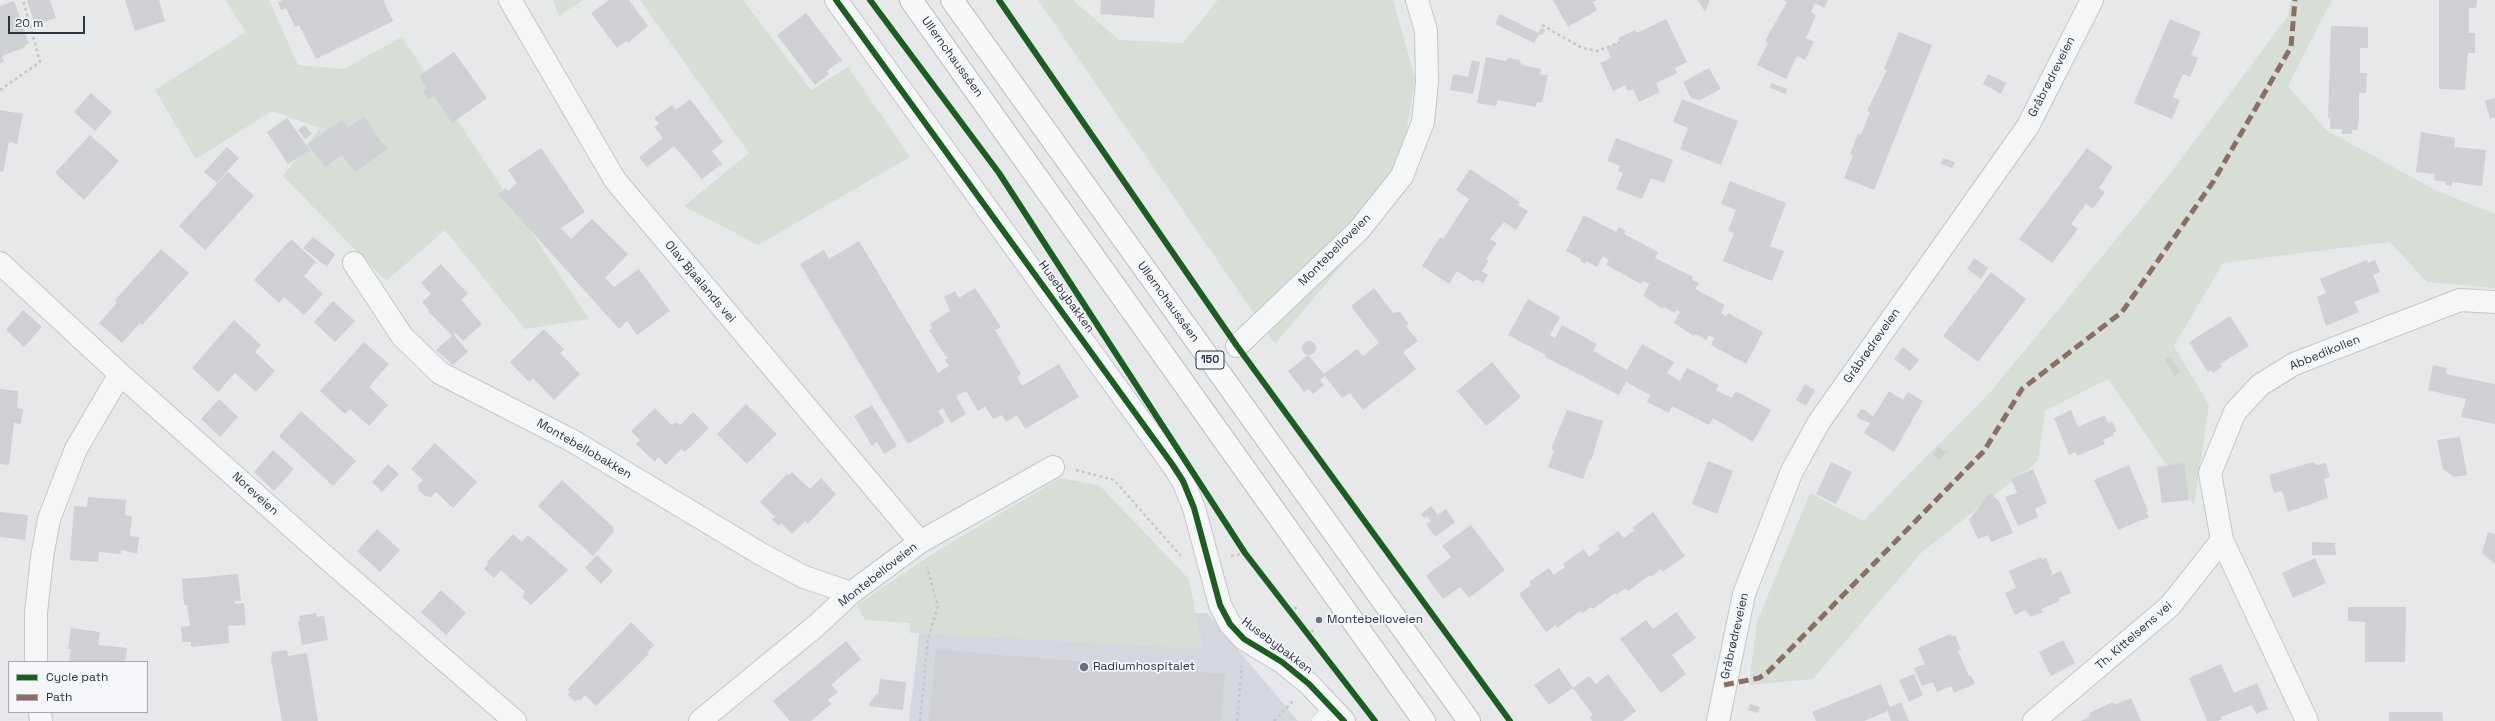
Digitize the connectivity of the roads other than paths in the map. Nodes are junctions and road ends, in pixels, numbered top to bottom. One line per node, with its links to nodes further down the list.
1 (510, 0): 14 (street, Olav Bjaalands vei)
2 (836, 0): 17 (street, Husebybakken)
3 (911, 0): 20 (highway, Ullernchausséen)
4 (952, 0): 21 (highway, Ullernchausséen / 150)
5 (1417, 0): 10 (street, Montebelloveien)
6 (2092, 0): 22 (street, Gråbrødreveien)
7 (0, 263): 11 (street, Noreveien)
8 (354, 264): 15 (street, Montebellobakken)
9 (2495, 302): 13 (street, Abbedikollen)
10 (1237, 346)
11 (120, 374): 16 (street); 18 (street, Noreveien)
12 (1053, 467): 14 (street, Montebelloveien)
13 (2222, 540): 23 (street, Th. Kittelsens vei); 24 (street, Abbedikollen)
14 (920, 542): 15 (street, Montebelloveien)
15 (851, 593): 19 (street, Montebelloveien)
16 (36, 661)
17 (1331, 716)
18 (515, 721)
19 (700, 721)
20 (1424, 721)
21 (1469, 721)
22 (1718, 721)
23 (2034, 721)
24 (2306, 721)

